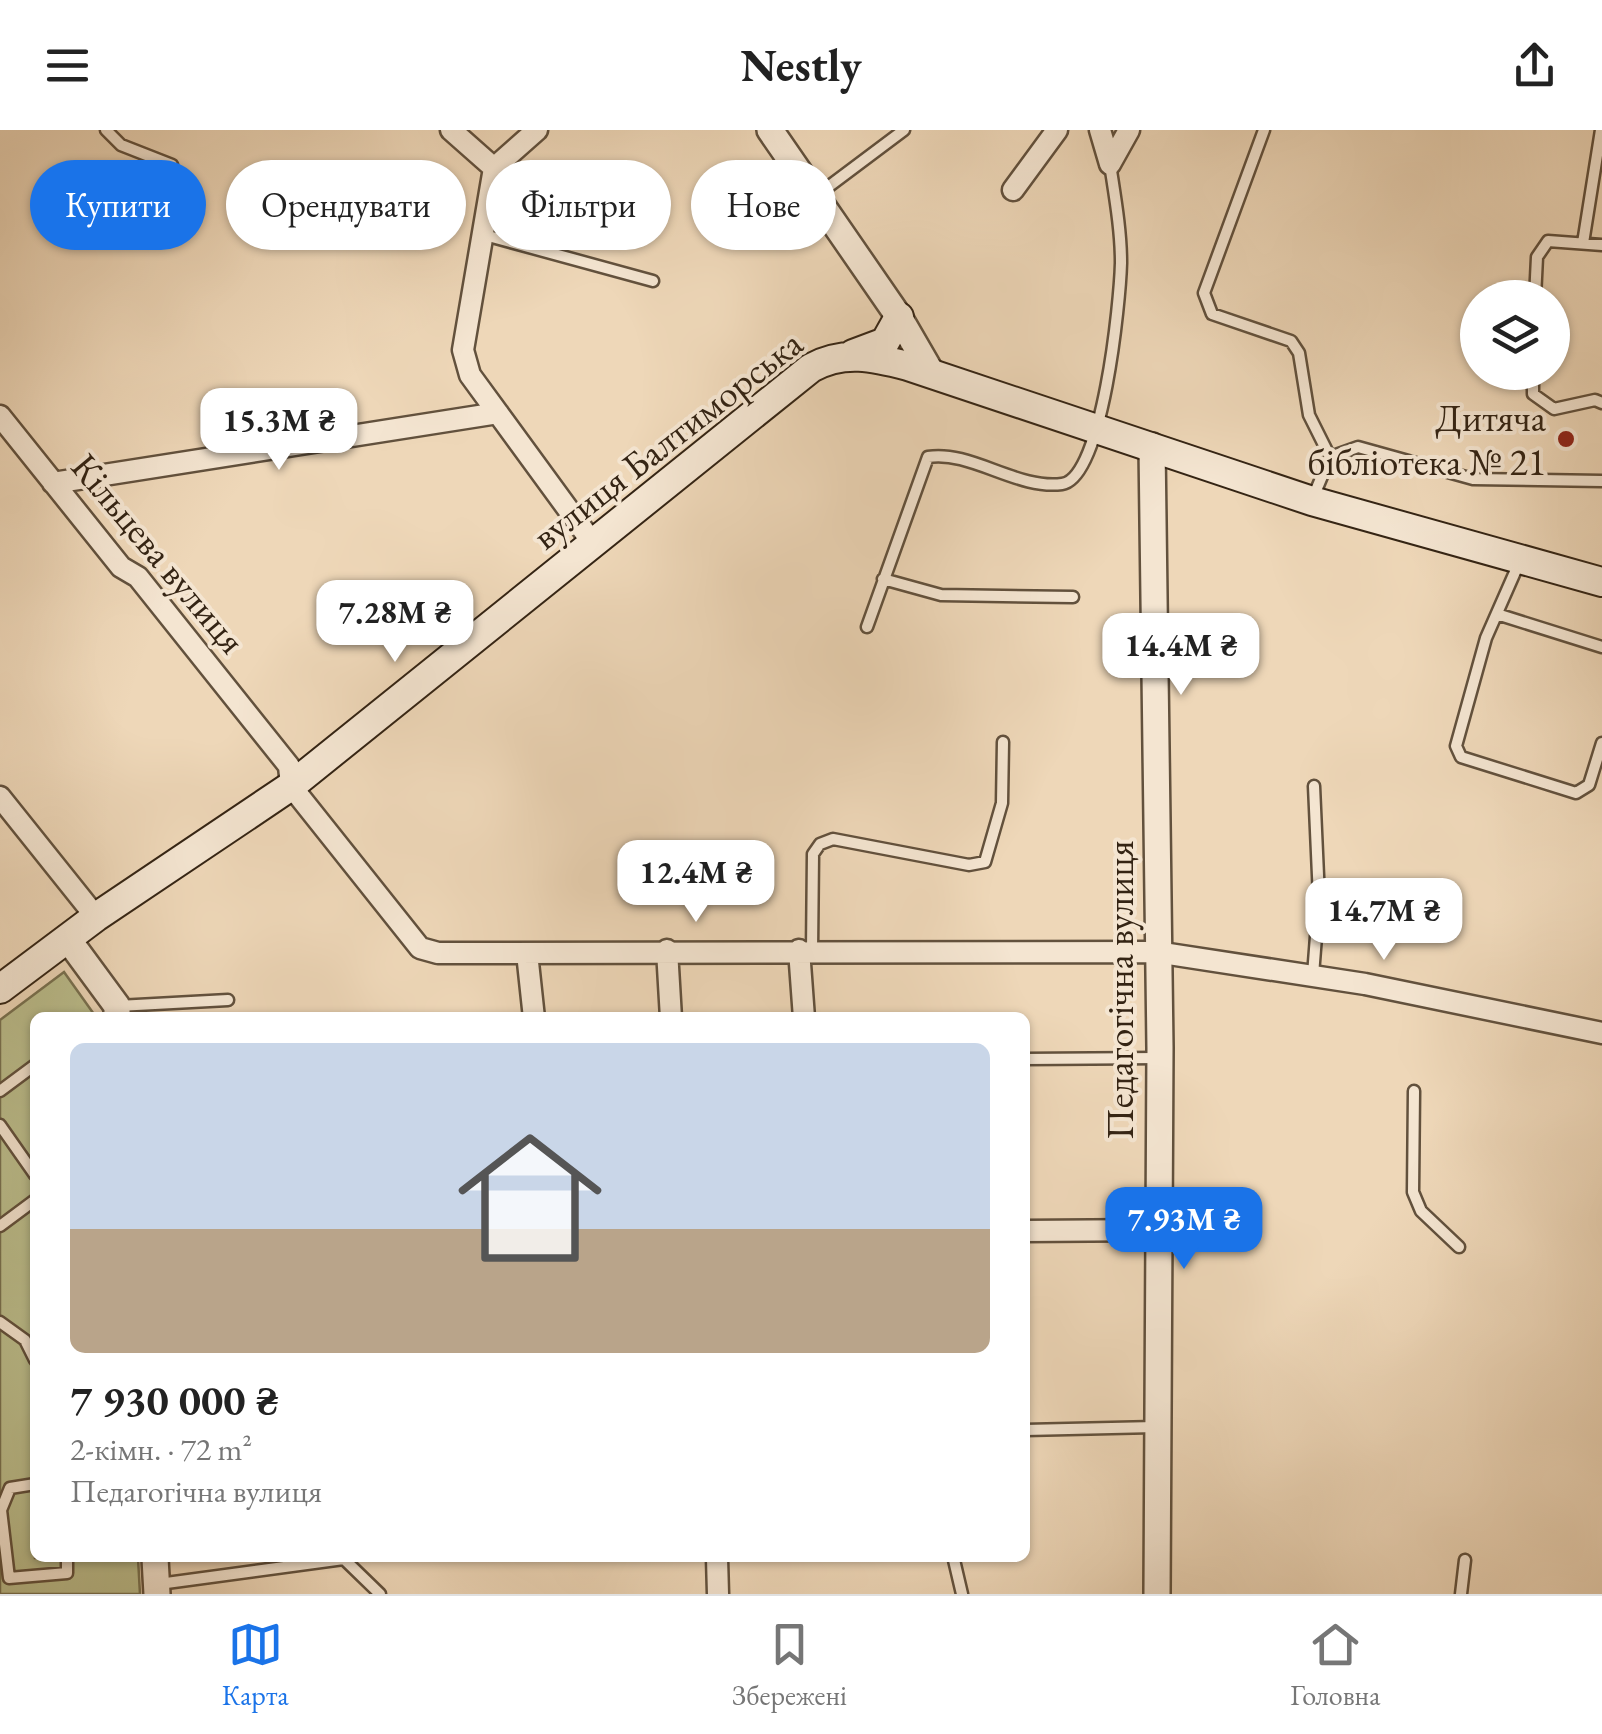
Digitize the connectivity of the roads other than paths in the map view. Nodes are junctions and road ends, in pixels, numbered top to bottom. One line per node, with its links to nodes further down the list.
1 (106, 130): 11 (lane)
2 (451, 130): 14 (street)
3 (537, 130): 12 (street)
4 (770, 130): 13 (street)
5 (904, 130): 16 (lane)
6 (1057, 130): 17 (street)
7 (1100, 130): 15 (street)
8 (1129, 130): 15 (street)
9 (1264, 130): 34 (lane)
10 (1601, 130): 21 (lane)
11 (159, 160)
12 (503, 160)
13 (791, 160)
14 (486, 161)
15 (1110, 164): 32 (lane)
16 (836, 182)
17 (1013, 190)
18 (486, 206): 20 (street)
19 (836, 226): 25 (street)
20 (480, 234): 24 (lane); 30 (street)
21 (1583, 243): 22 (lane); 23 (lane)
22 (1602, 246)
23 (1536, 280)
24 (653, 281)
25 (899, 317): 26 (main road); 27 (street)
26 (848, 356): 27 (main road, вулиця Балтиморська); 38 (main road, вулиця Балтиморська)
27 (932, 374): 32 (main road, вулиця Балтиморська)
28 (1533, 390): 29 (lane)
29 (1602, 404)
30 (498, 413): 36 (street); 38 (street)
31 (0, 416): 36 (street, Кільцева вулиця)
32 (1098, 431): 33 (main road, вулиця Балтиморська); 40 (lane)
33 (1152, 446): 37 (main road, вулиця Балтиморська); 56 (street, Педагогічна вулиця)
34 (1330, 456): 35 (lane); 37 (lane)
35 (1602, 481)
36 (53, 483): 48 (street, Кільцева вулиця)
37 (1312, 501): 39 (main road, вулиця Балтиморська)
38 (592, 542): 48 (main road, вулиця Балтиморська)
39 (1520, 562): 41 (main road, вулиця Балтиморська); 43 (lane)
40 (884, 580): 42 (lane); 44 (lane)
41 (1602, 582)
42 (1073, 597)
43 (1500, 615): 45 (lane); 47 (lane)
44 (867, 627)
45 (1602, 647)
46 (1003, 742): 54 (lane)
47 (1602, 743)
48 (291, 786): 51 (main road, вулиця Балтиморська); 55 (street, Кільцева вулиця)
49 (1314, 786): 57 (lane)
50 (0, 796): 51 (street)
51 (96, 917): 52 (main road, вулиця Балтиморська)
52 (67, 938): 58 (main road, вулиця Балтиморська); 60 (street)
53 (666, 950): 54 (street, Кільцева вулиця); 55 (street, Кільцева вулиця); 62 (street)
54 (806, 950): 56 (street, Кільцева вулиця); 63 (street)
55 (527, 952): 61 (street)
56 (1156, 952): 57 (street, Кільцева вулиця); 65 (street, Педагогічна вулиця)
57 (1313, 976): 64 (street, Кільцева вулиця)
58 (0, 989)
59 (228, 1000): 60 (lane)
60 (117, 1012)
61 (533, 1012)
62 (671, 1012)
63 (804, 1012)
64 (1602, 1033)
65 (1160, 1058): 66 (lane); 75 (street, Педагогічна вулиця)
66 (1030, 1059)
67 (30, 1069): 68 (lane)
68 (0, 1091)
69 (1414, 1091): 76 (lane)
70 (0, 1125): 71 (lane)
71 (30, 1168)
72 (30, 1204): 73 (lane)
73 (0, 1226)
74 (1030, 1230): 75 (street)
75 (1156, 1230): 79 (street, Педагогічна вулиця)
76 (1459, 1247)
77 (0, 1322): 78 (lane)
78 (30, 1350)
79 (1156, 1427): 80 (lane); 93 (street, Педагогічна вулиця)
80 (1030, 1430)
81 (30, 1485): 83 (lane)
82 (1464, 1560): 94 (lane)
83 (67, 1562)
84 (155, 1562): 89 (street)
85 (329, 1562): 89 (lane)
86 (351, 1562): 90 (lane)
87 (717, 1562): 91 (street)
88 (954, 1562): 92 (lane)
89 (157, 1589)
90 (380, 1594)
91 (718, 1594)
92 (962, 1594)
93 (1156, 1594)
94 (1461, 1594)

